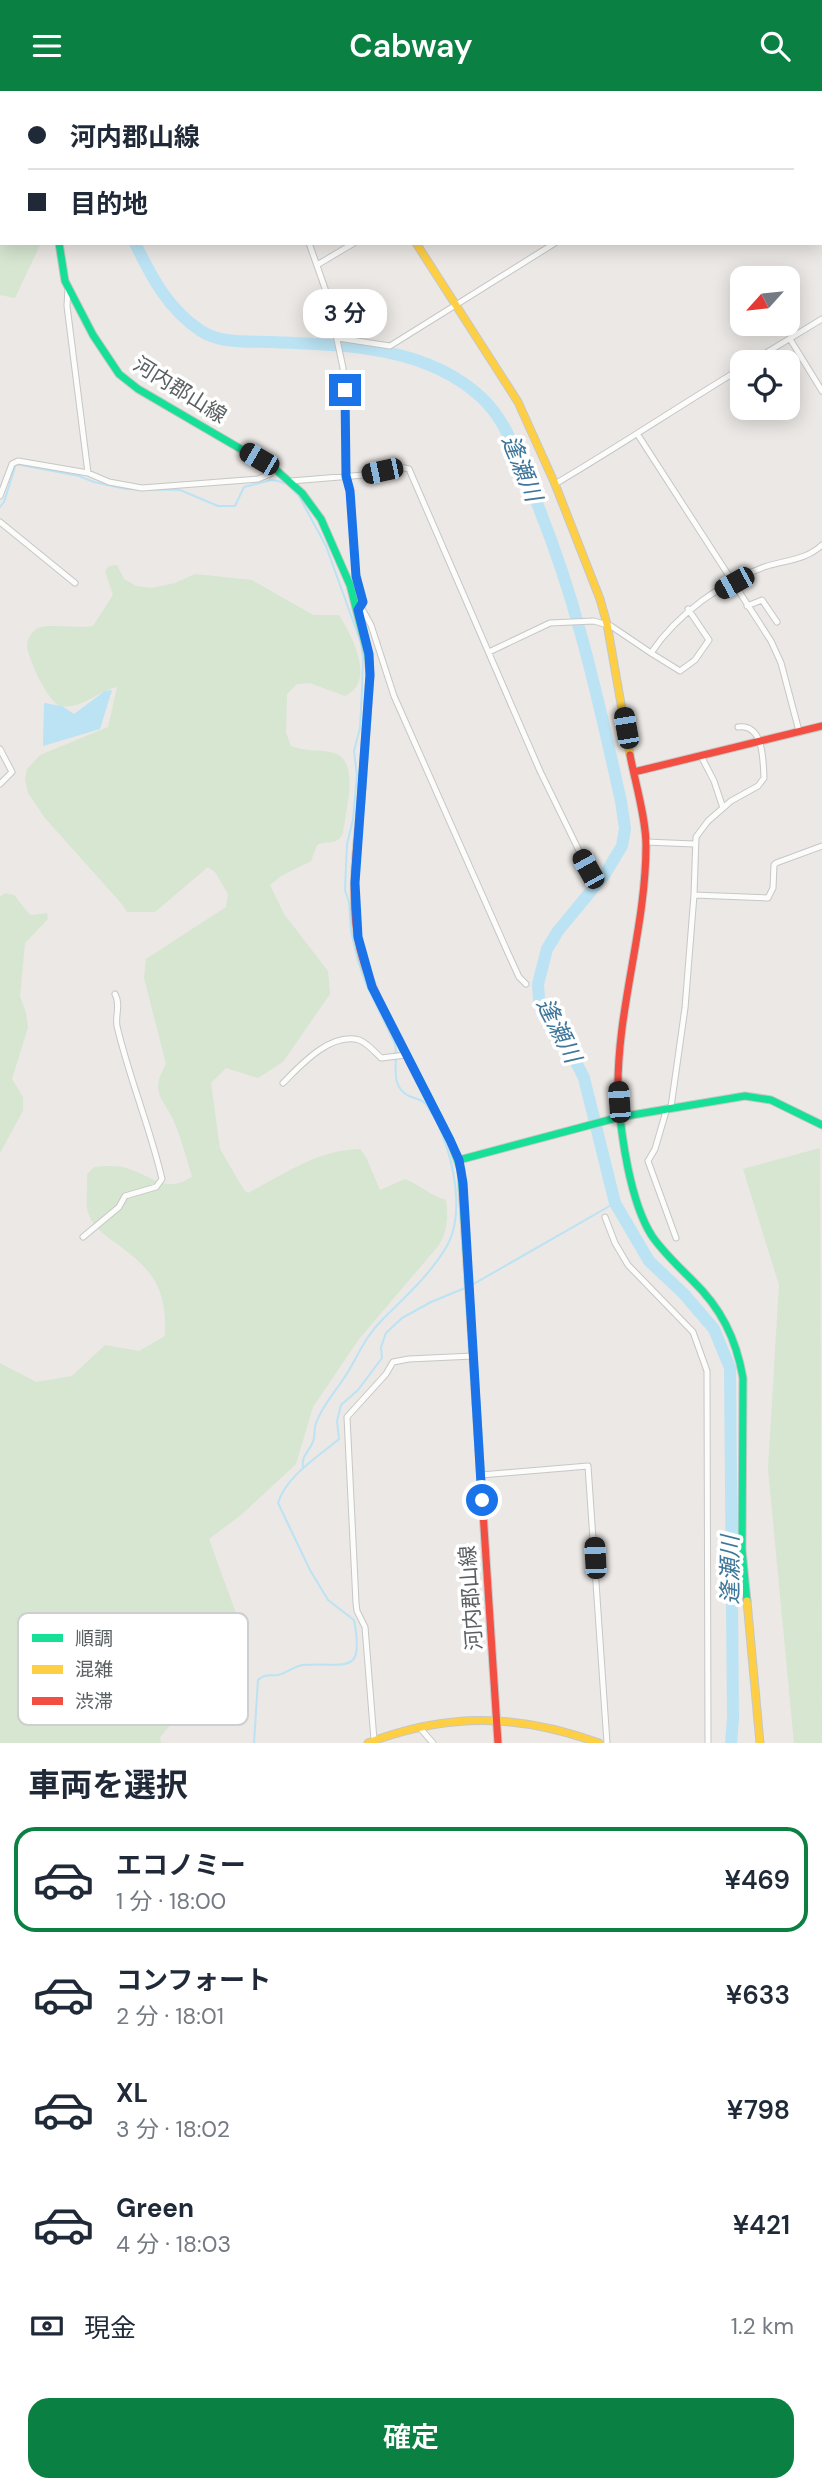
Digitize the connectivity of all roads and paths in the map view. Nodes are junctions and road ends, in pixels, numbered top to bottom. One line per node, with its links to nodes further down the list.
1 (59, 245): 7 (street, 河内郡山線)
2 (310, 245): 6 (street)
3 (351, 245): 6 (street)
4 (417, 245): 8 (street)
5 (552, 245): 8 (street)
6 (317, 265): 10 (street)
7 (68, 287): 16 (street, 河内郡山線); 17 (street)
8 (456, 305): 10 (street); 20 (street)
9 (822, 319): 11 (street)
10 (338, 338): 18 (street)
11 (790, 339): 12 (street); 14 (street)
12 (771, 350)
13 (730, 375): 15 (street)
14 (822, 391)
15 (638, 435): 20 (street); 25 (street)
16 (275, 469): 17 (street); 19 (street, 河内郡山線)
17 (88, 473): 21 (street)
18 (346, 476): 19 (street); 27 (street); 31 (street)
19 (291, 481): 27 (street, 河内郡山線)
20 (555, 484): 30 (street)
21 (0, 496)
22 (0, 522): 24 (street)
23 (822, 545): 25 (street)
24 (75, 583)
25 (734, 583): 26 (street); 28 (street)
26 (747, 606): 29 (street); 35 (street)
27 (359, 608): 47 (street); 49 (street, 河内郡山線)
28 (688, 609): 32 (street); 32 (street)
29 (777, 622)
30 (607, 624): 31 (street); 32 (street); 39 (street)
31 (489, 652): 45 (street)
32 (651, 653)
33 (738, 727): 36 (street)
34 (822, 727): 35 (street)
35 (799, 731): 36 (street)
36 (760, 741): 38 (street); 41 (street)
37 (0, 749): 40 (street)
38 (701, 756): 39 (street); 41 (street)
39 (634, 772): 42 (street)
40 (0, 784)
41 (723, 808): 43 (street)
42 (646, 842): 43 (street); 52 (street)
43 (694, 843): 46 (street)
44 (822, 846): 46 (street)
45 (588, 869)
46 (694, 895): 51 (street)
47 (526, 985)
48 (115, 994): 56 (street)
49 (406, 1055): 50 (street); 54 (street, 河内郡山線)
50 (283, 1083)
51 (669, 1108): 52 (street); 53 (street); 57 (street)
52 (618, 1118): 54 (street); 69 (street)
53 (822, 1125)
54 (459, 1160): 58 (street, 河内郡山線)
55 (605, 1217): 68 (street)
56 (83, 1237)
57 (676, 1238)
58 (473, 1356): 59 (street, 河内郡山線); 63 (street)
59 (481, 1475): 60 (street, 河内郡山線); 67 (street)
60 (497, 1719): 61 (street); 62 (street); 65 (street, 河内郡山線)
61 (419, 1727): 63 (street); 64 (street)
62 (589, 1741): 66 (street)
63 (371, 1742)
64 (433, 1743)
65 (498, 1743)
66 (598, 1743)
67 (607, 1743)
68 (708, 1743)
69 (760, 1743)

